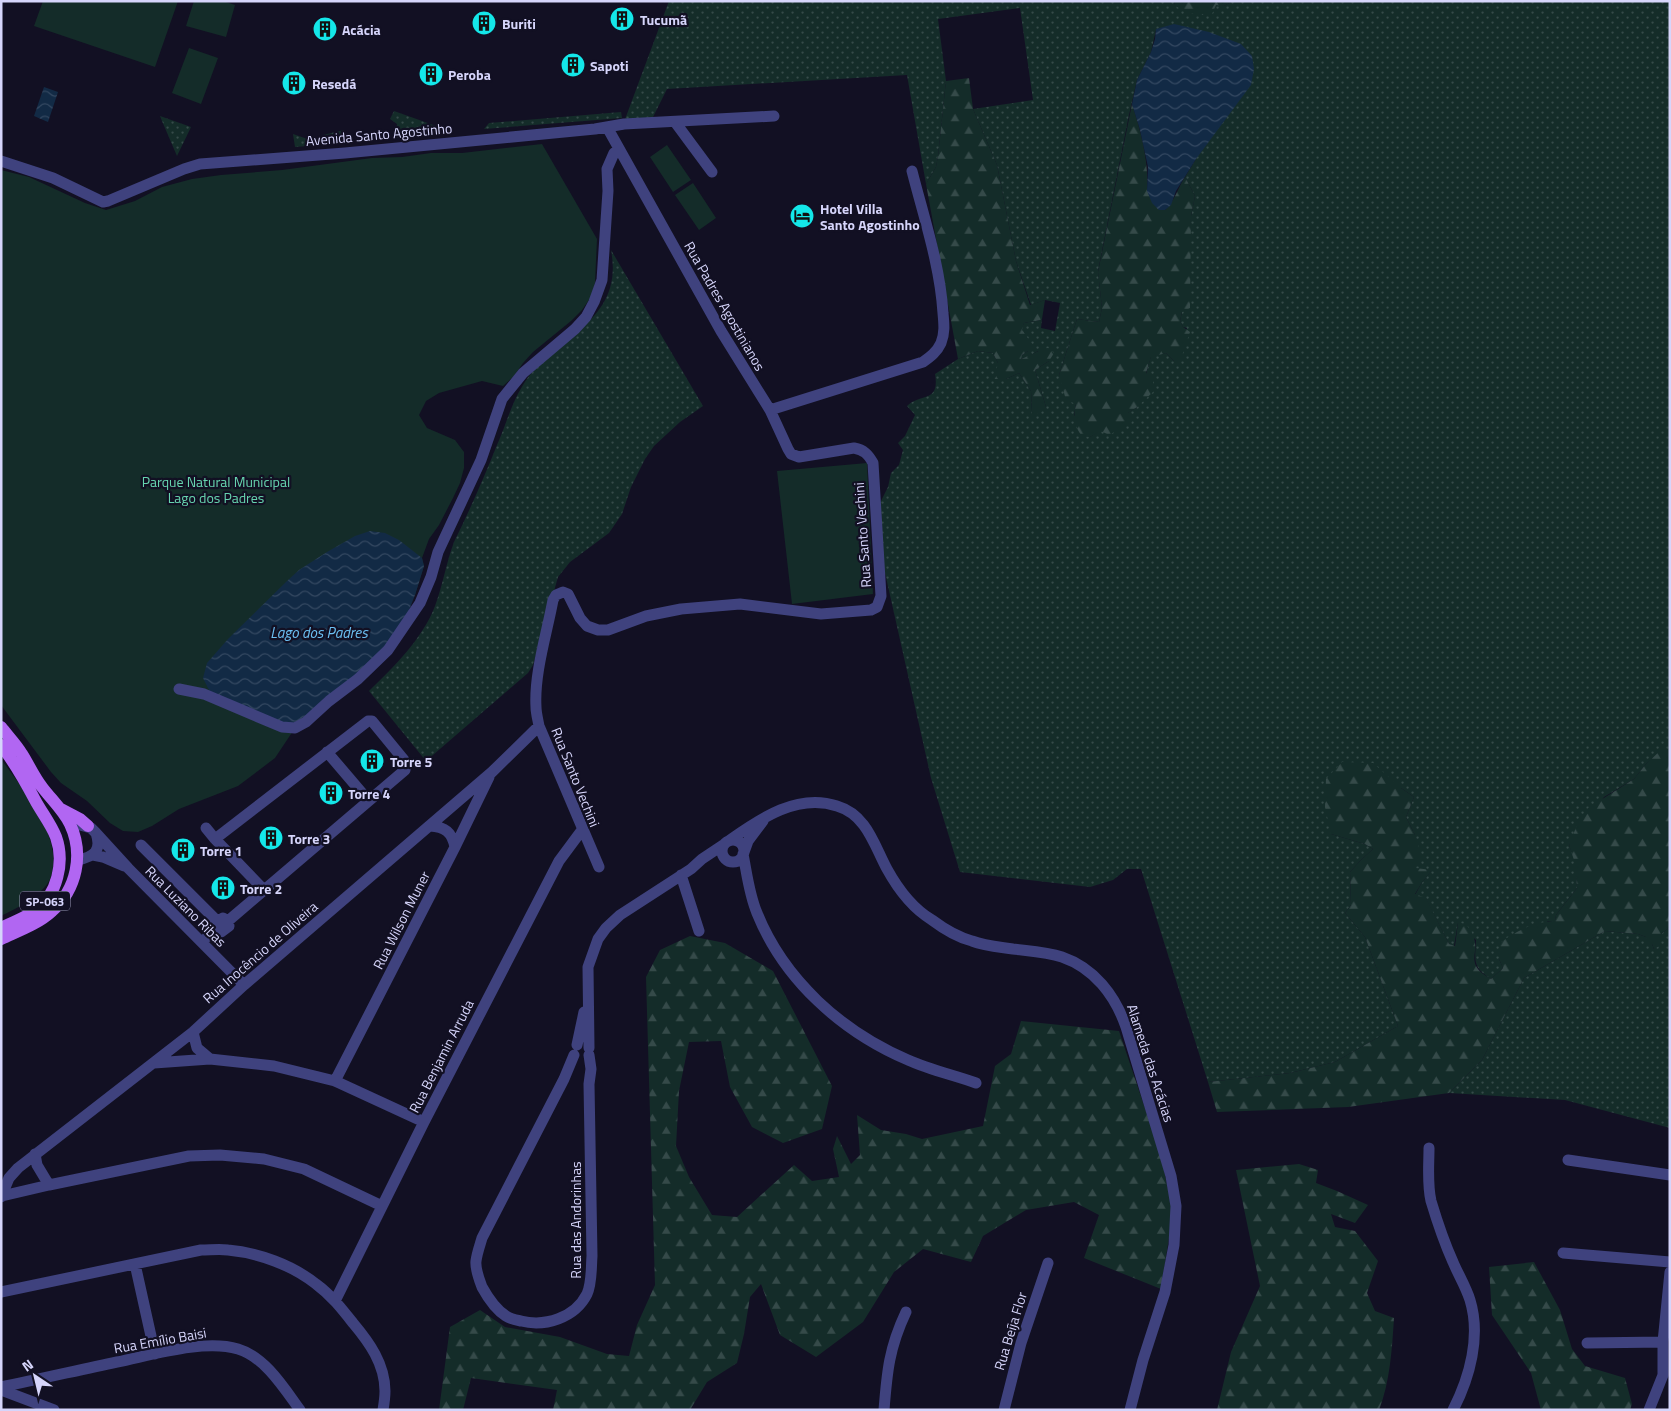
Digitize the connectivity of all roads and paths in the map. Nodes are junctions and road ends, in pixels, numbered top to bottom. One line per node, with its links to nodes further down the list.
1 (774, 116): 2 (street, Avenida Santo Agostinho)
2 (675, 122): 3 (street, Avenida Santo Agostinho); 7 (street)
3 (607, 127): 4 (street, Rua Padres Agostinianos); 5 (street, Avenida Santo Agostinho)
4 (619, 149): 8 (street, Rua Padres Agostinianos); 10 (street)
5 (1, 161)
6 (912, 171): 8 (street)
7 (712, 172)
8 (770, 410): 9 (street, Rua Padres Agostinianos)
9 (843, 450): 13 (street, Rua Santo Vechini)
10 (179, 688)
11 (378, 713): 12 (street)
12 (368, 721): 16 (street); 18 (street)
13 (539, 726): 17 (street, Rua Inocêncio de Oliveira); 25 (street, Rua Santo Vechini)
14 (1, 727): 19 (main road, SP-063)
15 (1, 745): 26 (main road, SP-063)
16 (328, 752): 18 (street); 27 (street)
17 (492, 772): 22 (street, Rua Inocêncio de Oliveira); 30 (street, Rua Wilson Muner)
18 (368, 800): 40 (street)
19 (61, 810): 21 (main road, SP-063); 24 (main road)
20 (766, 818): 28 (street, Alameda das Acácias); 32 (street); 78 (street, Alameda das Acácias)
21 (70, 825): 24 (street); 26 (main road); 34 (main road, SP-063)
22 (430, 826): 30 (street); 46 (street, Rua Inocêncio de Oliveira)
23 (206, 828): 27 (street)
24 (92, 830): 33 (street); 37 (street, Rua Luziano Ribas)
25 (582, 830): 36 (street, Rua Santo Vechini); 53 (street, Rua Benjamin Arruda)
26 (56, 837): 31 (main road, SP-063)
27 (216, 838): 40 (street)
28 (727, 843): 32 (street); 35 (street); 38 (street, Rua das Andorinhas)
29 (141, 845): 41 (street)
30 (455, 847): 51 (street, Rua Wilson Muner)
31 (59, 853): 34 (main road); 42 (main road, SP-063)
32 (744, 853): 35 (street); 39 (street)
33 (93, 855): 34 (street); 37 (street, Rua Luziano Ribas)
34 (77, 860): 44 (main road, SP-063)
35 (728, 860): 38 (street, Rua das Andorinhas); 39 (street)
36 (599, 867)
37 (128, 868): 45 (street, Rua Luziano Ribas)
38 (686, 872): 43 (street); 48 (street, Rua das Andorinhas)
39 (746, 879): 52 (street)
40 (264, 890): 41 (street)
41 (223, 921): 45 (street)
42 (1, 928)
43 (699, 931)
44 (1, 939)
45 (204, 940): 46 (street, Rua Luziano Ribas)
46 (244, 985): 47 (street, Rua Inocêncio de Oliveira)
47 (193, 1032): 49 (street); 50 (street, Rua Inocêncio de Oliveira)
48 (582, 1054): 48 (street, Rua das Andorinhas)
49 (210, 1059): 50 (street); 51 (street)
50 (154, 1063): 55 (street, Rua Inocêncio de Oliveira)
51 (335, 1081): 53 (street)
52 (976, 1083)
53 (424, 1122): 60 (street, Rua Benjamin Arruda)
54 (1429, 1148): 79 (street)
55 (35, 1154): 58 (street); 59 (street, Rua Inocêncio de Oliveira)
56 (1568, 1160): 57 (street)
57 (1670, 1175)
58 (49, 1185): 59 (street); 60 (street)
59 (2, 1197)
60 (382, 1206): 67 (street, Rua Benjamin Arruda)
61 (1563, 1253): 62 (street)
62 (1670, 1262)
63 (1048, 1263): 77 (street, Rua Beíja Flor)
64 (135, 1264): 66 (street); 67 (street); 71 (street)
65 (1670, 1272): 69 (street)
66 (1, 1292)
67 (335, 1301): 75 (street)
68 (906, 1312): 76 (street)
69 (1663, 1342): 70 (street); 80 (street)
70 (1587, 1343)
71 (155, 1354): 72 (street, Rua Emílio Baisi); 74 (street, Rua Emílio Baisi)
72 (1, 1388): 73 (street)
73 (54, 1410)
74 (300, 1410)
75 (383, 1410)
76 (884, 1410)
77 (1004, 1410)
78 (1130, 1410)
79 (1453, 1410)
80 (1649, 1410)

